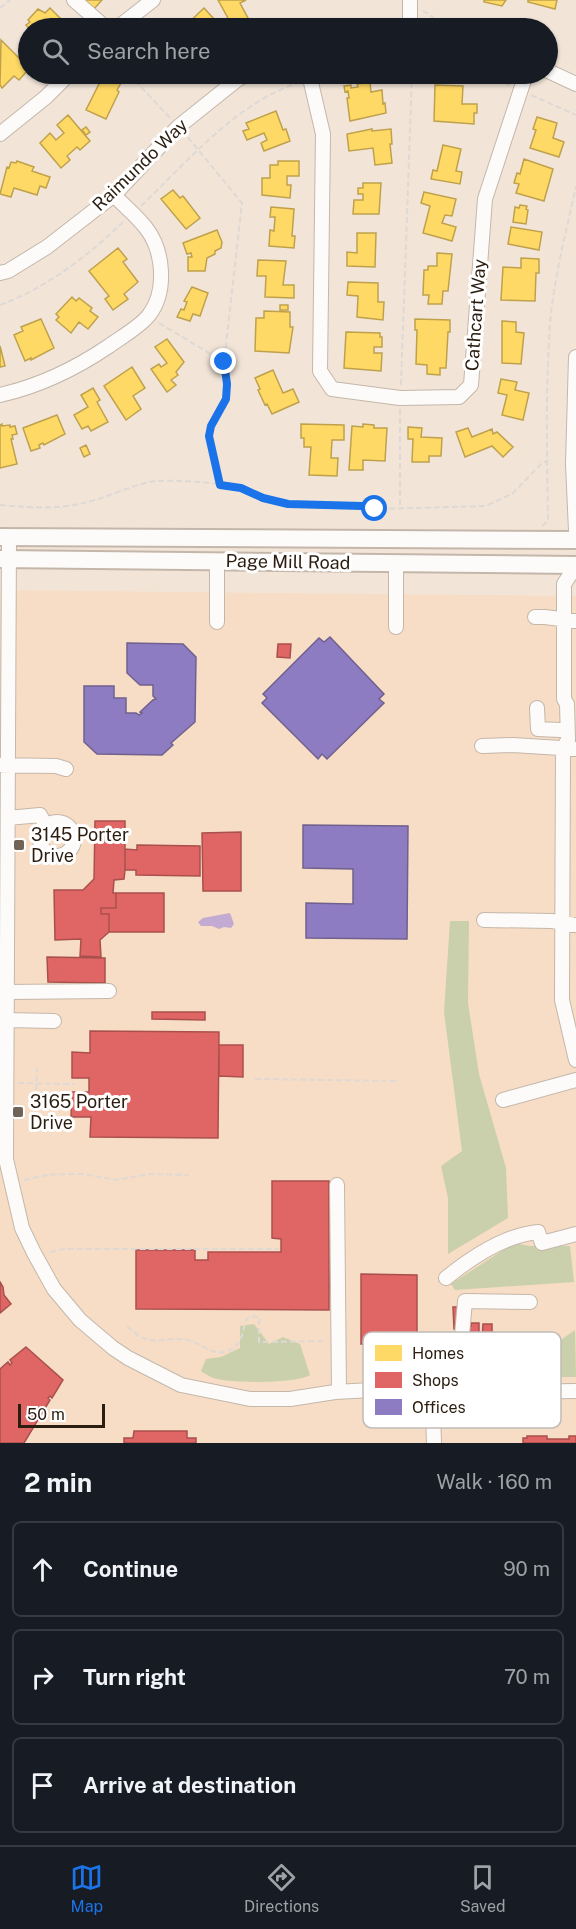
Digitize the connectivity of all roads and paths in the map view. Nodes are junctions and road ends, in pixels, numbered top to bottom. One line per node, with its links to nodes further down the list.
1 (10, 0): 5 (path)
2 (74, 0): 6 (street)
3 (153, 0): 7 (street)
4 (410, 5): 8 (path)
5 (0, 8)
6 (95, 18)
7 (130, 18)
8 (433, 18)
9 (558, 76): 17 (street)
10 (59, 84): 19 (street)
11 (138, 84): 18 (path)
12 (232, 84): 18 (street, Raimundo Way)
13 (292, 84): 20 (path)
14 (311, 84): 30 (street, Cathcart Way)
15 (412, 84): 30 (path)
16 (523, 84): 30 (street, Cathcart Way)
17 (576, 84)
18 (178, 126): 20 (path); 22 (street, Raimundo Way)
19 (0, 134)
20 (198, 151): 23 (path); 28 (path)
21 (576, 186): 31 (path)
22 (114, 195): 23 (street); 24 (street, Raimundo Way)
23 (132, 214): 25 (path); 26 (street)
24 (0, 273)
25 (0, 305)
26 (149, 317): 28 (path); 29 (street)
27 (576, 357): 35 (street)
28 (224, 362): 32 (path)
29 (0, 396)
30 (400, 398): 34 (path)
31 (547, 461): 34 (path); 37 (path)
32 (220, 485): 33 (path); 34 (path)
33 (0, 505)
34 (400, 509)
35 (576, 531)
36 (5, 537): 37 (main road, Page Mill Road); 39 (street)
37 (526, 540): 38 (main road, Page Mill Road)
38 (576, 540)
39 (5, 559): 40 (main road, Page Mill Road); 52 (street)
40 (216, 561): 41 (main road, Page Mill Road); 45 (street)
41 (396, 563): 42 (main road, Page Mill Road); 46 (street)
42 (576, 565): 44 (street)
43 (535, 617): 44 (street)
44 (570, 621): 47 (street)
45 (217, 622)
46 (396, 627)
47 (564, 699): 49 (street); 51 (street)
48 (537, 708): 49 (street)
49 (560, 730): 51 (street)
50 (482, 746): 51 (street)
51 (570, 749): 56 (street)
52 (4, 765): 53 (street); 54 (street)
53 (66, 769)
54 (8, 818): 55 (street); 59 (street)
55 (46, 826)
56 (569, 861): 58 (street)
57 (484, 920): 58 (street)
58 (569, 923): 64 (street)
59 (3, 926): 60 (street)
60 (4, 983): 61 (street); 62 (street)
61 (109, 991)
62 (6, 1020): 63 (street); 86 (street)
63 (54, 1021)
64 (576, 1060)
65 (37, 1068): 70 (path)
66 (255, 1079): 68 (path)
67 (576, 1080): 73 (street)
68 (397, 1081)
69 (18, 1083): 70 (path)
70 (36, 1083): 71 (path); 72 (path)
71 (75, 1084)
72 (36, 1099)
73 (503, 1100)
74 (189, 1174): 75 (path)
75 (24, 1180)
76 (337, 1185): 86 (street)
77 (576, 1234): 80 (street)
78 (279, 1249): 79 (path)
79 (50, 1252)
80 (446, 1278)
81 (530, 1302): 83 (street)
82 (127, 1326): 84 (path)
83 (462, 1332)
84 (331, 1341)
85 (363, 1391): 86 (street)
86 (339, 1392)
87 (433, 1428): 88 (street)
88 (434, 1443)

